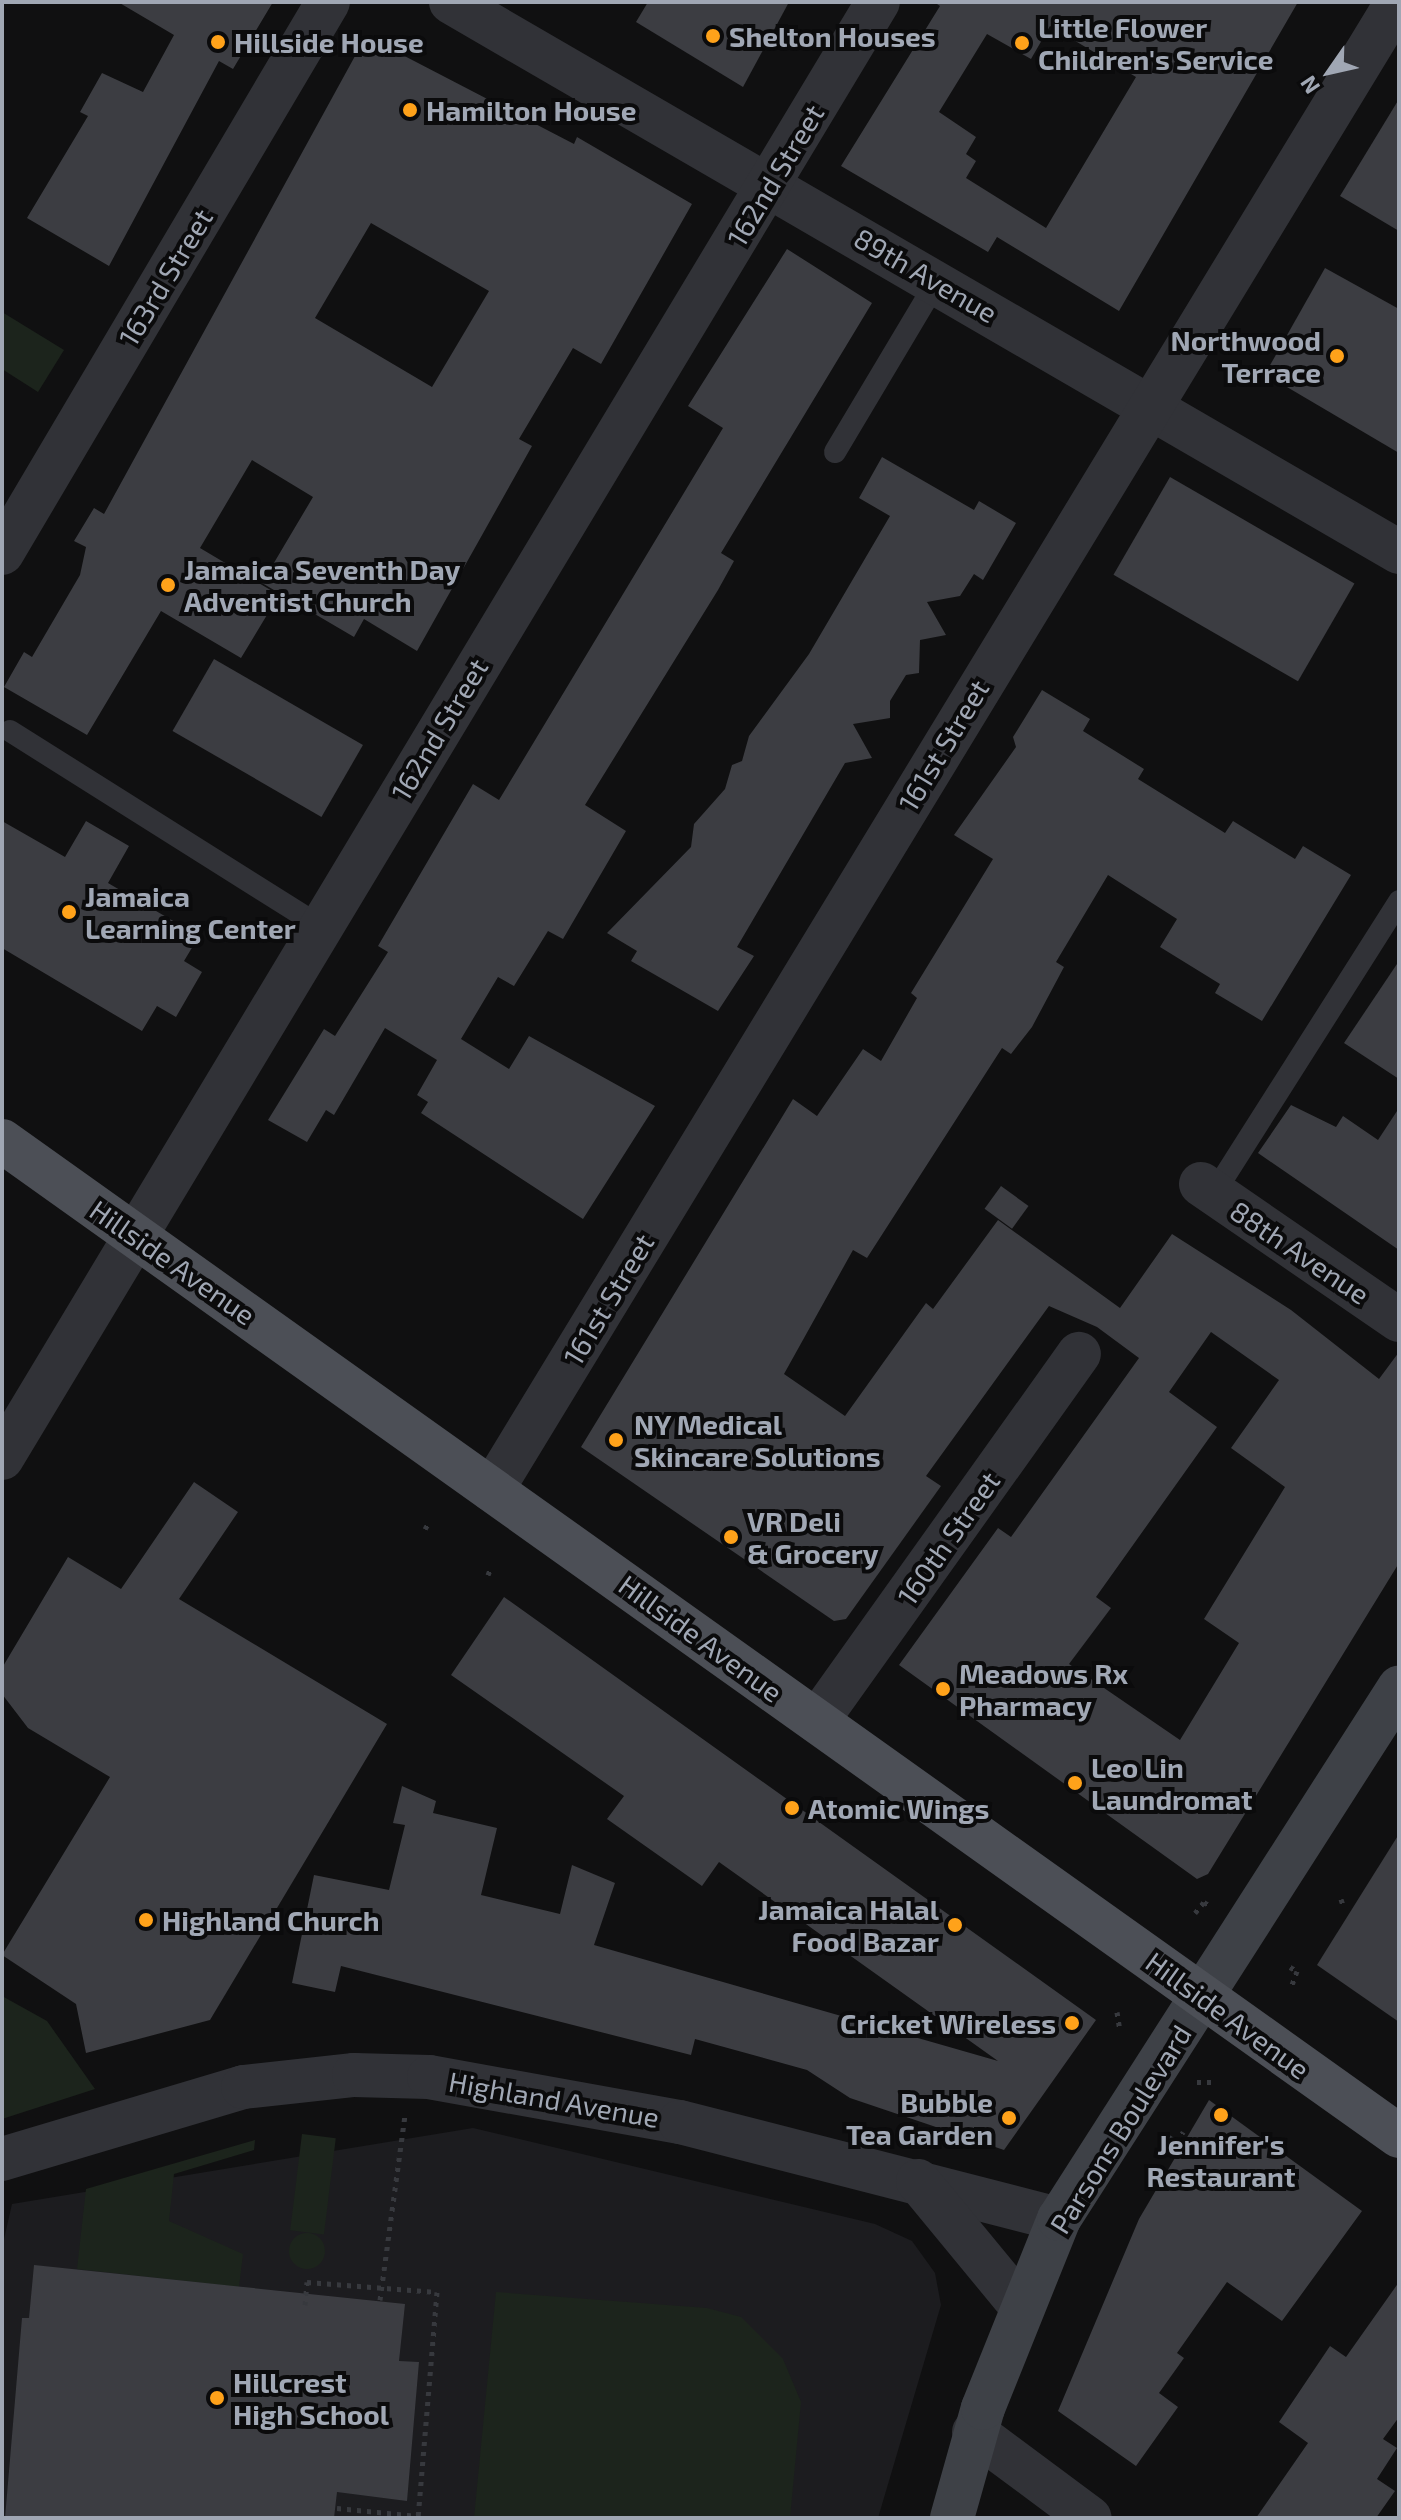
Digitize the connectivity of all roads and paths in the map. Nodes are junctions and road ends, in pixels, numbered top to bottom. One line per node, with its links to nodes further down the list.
1 (328, 2): 10 (street, 163rd Street)
2 (451, 2): 5 (street, 89th Avenue)
3 (878, 2): 5 (street, 162nd Street)
4 (1397, 2): 7 (street, 161st Street)
5 (769, 184): 6 (street, 89th Avenue); 13 (street, 162nd Street)
6 (937, 281): 7 (street, 89th Avenue); 8 (lane)
7 (1149, 405): 9 (street, 89th Avenue); 20 (street, 161st Street)
8 (835, 452)
9 (1399, 552)
10 (2, 553)
11 (10, 731): 13 (lane)
12 (1399, 901): 15 (lane)
13 (320, 926): 16 (street, 162nd Street)
14 (2, 1141): 16 (main road, Hillside Avenue)
15 (1208, 1189): 17 (street, 88th Avenue)
16 (134, 1235): 19 (street, 162nd Street); 20 (main road, Hillside Avenue)
17 (1399, 1320)
18 (1079, 1354): 26 (street, 160th Street)
19 (2, 1458)
20 (492, 1490): 26 (main road, Hillside Avenue)
21 (429, 1522): 22 (path)
22 (425, 1529)
23 (491, 1567): 24 (path)
24 (488, 1575)
25 (1399, 1688): 33 (street, Parsons Boulevard)
26 (817, 1721): 33 (main road, Hillside Avenue)
27 (1341, 1899): 29 (path)
28 (1204, 1902): 30 (path)
29 (1344, 1908)
30 (1195, 1913)
31 (1290, 1967): 32 (path)
32 (1292, 1985)
33 (1203, 1997): 40 (main road, Hillside Avenue); 44 (street, Parsons Boulevard)
34 (1117, 2012): 35 (path)
35 (1120, 2031)
36 (1197, 2082): 37 (path)
37 (1216, 2082)
38 (406, 2111): 45 (path)
39 (1183, 2132): 41 (path)
40 (1399, 2136)
41 (1169, 2137)
42 (2, 2159): 43 (street, Highland Avenue)
43 (918, 2181): 44 (street, Highland Avenue); 48 (street)
44 (1059, 2219): 48 (street, Parsons Boulevard)
45 (381, 2288): 46 (path); 47 (path); 52 (path)
46 (380, 2300)
47 (305, 2305)
48 (1021, 2306): 49 (street, Parsons Boulevard)
49 (974, 2432): 54 (street, Parsons Boulevard); 55 (street)
50 (337, 2508): 51 (path)
51 (362, 2510): 52 (path); 53 (path)
52 (418, 2517)
53 (361, 2518)
54 (952, 2518)
55 (1090, 2518)

